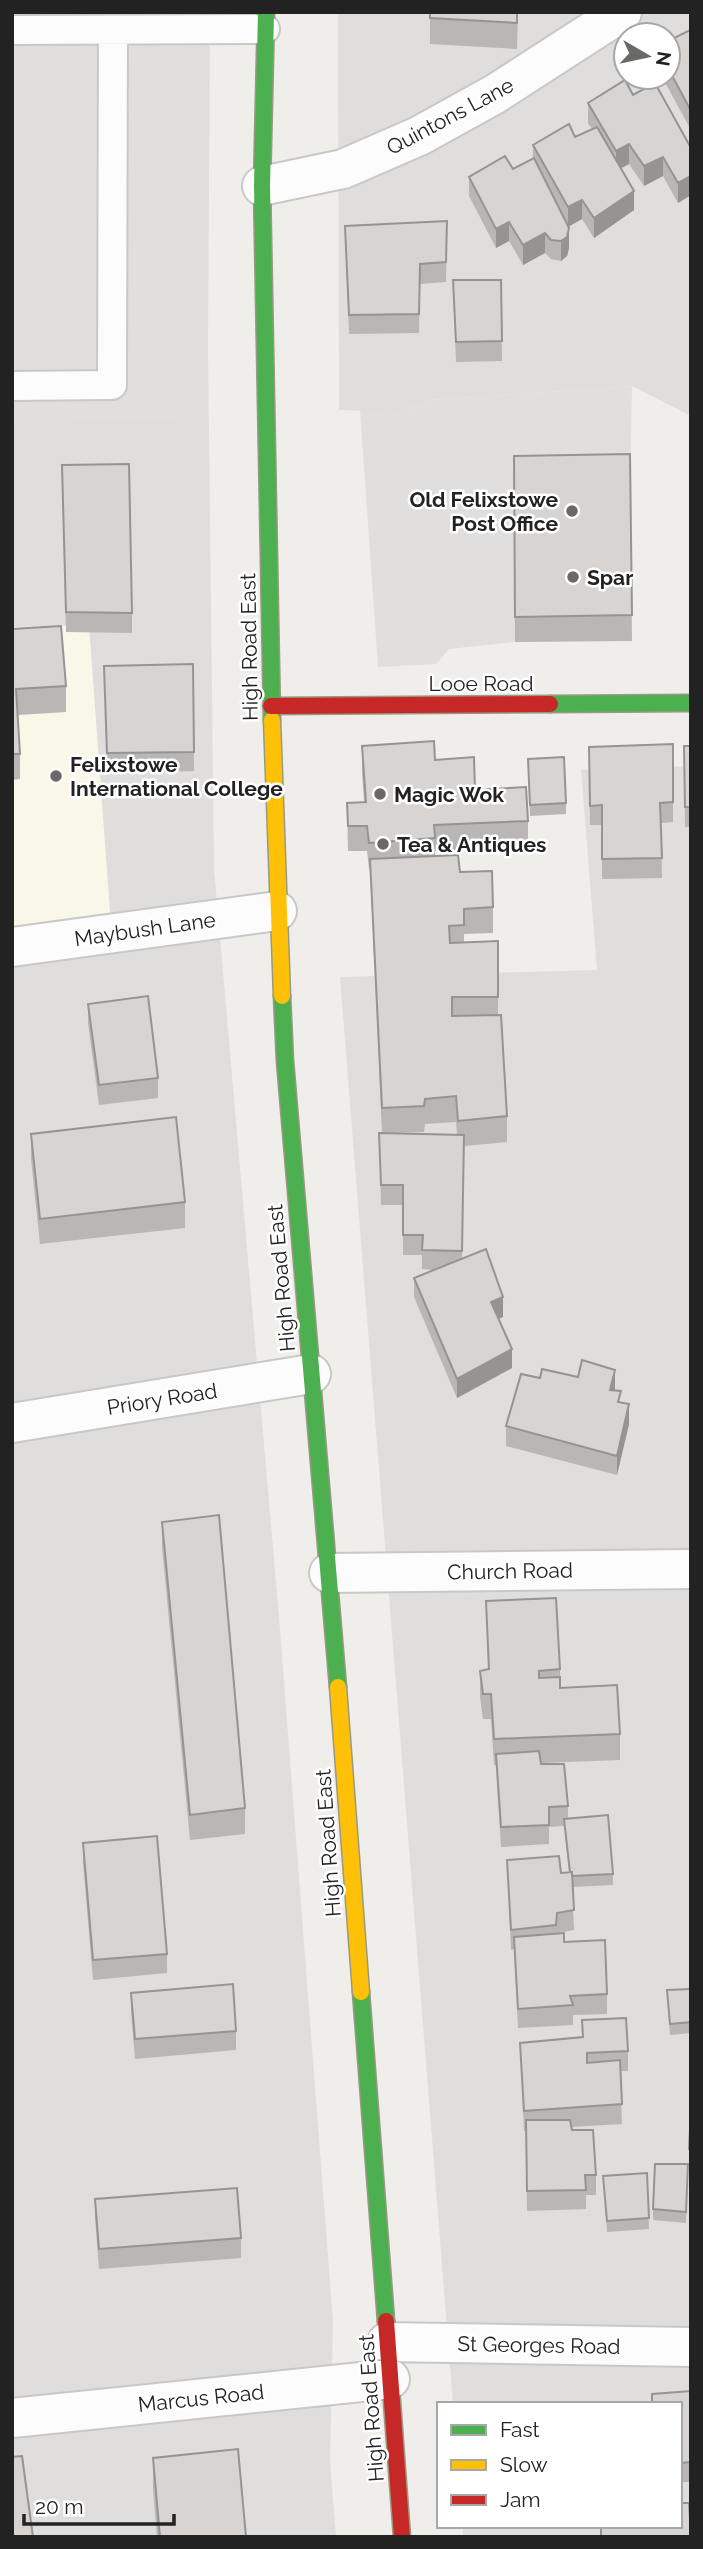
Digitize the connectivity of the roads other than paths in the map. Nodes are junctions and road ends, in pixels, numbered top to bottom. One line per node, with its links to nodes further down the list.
1 (622, 12): 5 (street, Quintons Lane)
2 (265, 21): 4 (lane); 5 (street, High Road East)
3 (12, 30): 4 (lane)
4 (113, 30): 6 (lane)
5 (262, 186): 8 (street, High Road East)
6 (12, 386)
7 (691, 703): 8 (street, Looe Road)
8 (271, 706): 9 (street, High Road East)
9 (277, 911): 10 (street, Maybush Lane); 11 (street, High Road East)
10 (12, 947)
11 (311, 1374): 12 (street, Priory Road); 14 (street, High Road East)
12 (12, 1423)
13 (691, 1569): 14 (street, Church Road)
14 (329, 1573): 16 (street, High Road East)
15 (691, 2347): 16 (street, St Georges Road)
16 (388, 2361): 17 (street, Marcus Road); 18 (street, High Road East)
17 (12, 2418)
18 (402, 2537)

